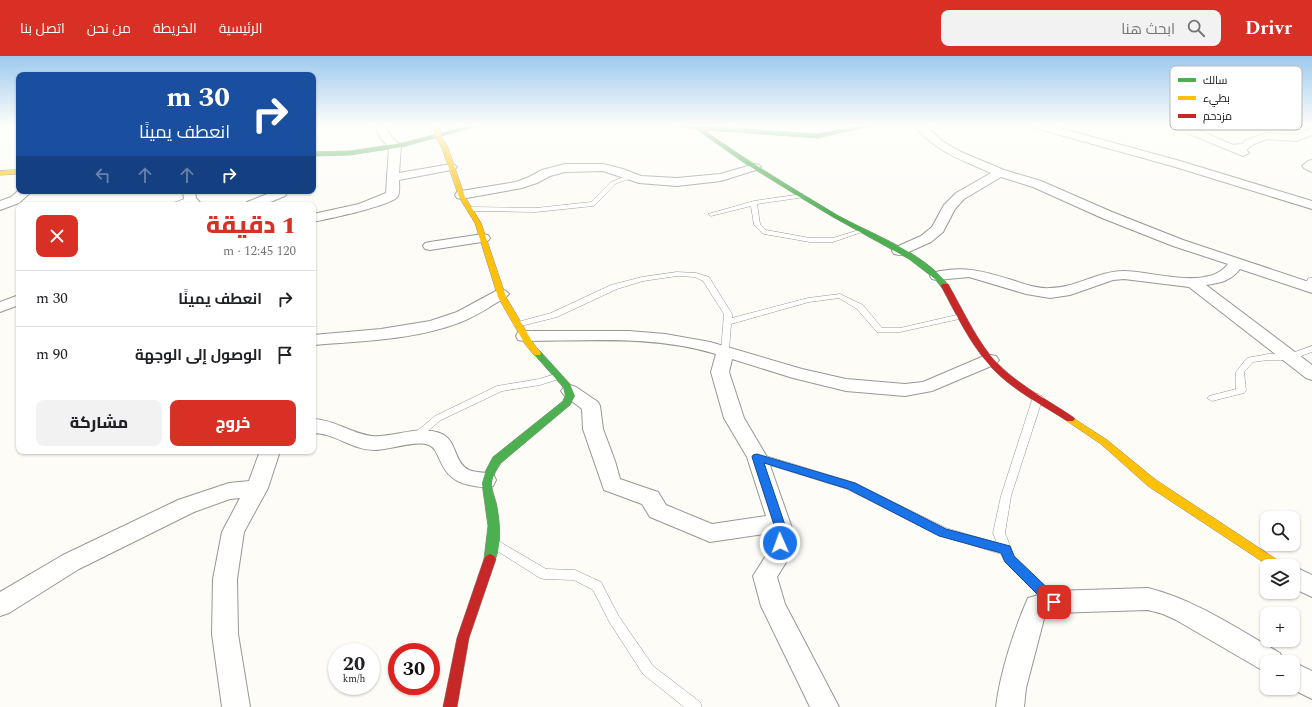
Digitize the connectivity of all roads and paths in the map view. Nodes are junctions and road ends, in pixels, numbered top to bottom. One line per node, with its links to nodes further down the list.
1 (394, 156): 14 (street)
2 (448, 156): 7 (street)
3 (738, 156): 8 (street)
4 (962, 156): 12 (street)
5 (1152, 156): 23 (street)
6 (1312, 163): 9 (street)
7 (451, 167): 14 (street); 17 (street)
8 (755, 167): 13 (street); 18 (street)
9 (1312, 168)
10 (16, 172): 11 (street)
11 (0, 173)
12 (1000, 173): 31 (street); 32 (street)
13 (632, 176): 17 (street); 25 (lane)
14 (392, 178): 27 (street)
15 (22, 194): 24 (street)
16 (277, 194): 21 (street)
17 (461, 195): 25 (street)
18 (803, 196): 22 (lane); 28 (street)
19 (192, 198): 20 (lane)
20 (180, 202)
21 (259, 202)
22 (754, 203): 26 (lane); 28 (lane)
23 (1312, 205)
24 (0, 206)
25 (469, 209): 29 (street)
26 (711, 214)
27 (316, 217)
28 (862, 231): 31 (street)
29 (483, 238): 30 (street); 36 (street)
30 (430, 246)
31 (899, 251): 33 (street)
32 (1237, 262): 34 (street); 35 (street)
33 (937, 276): 34 (street); 39 (street)
34 (1194, 283): 45 (street)
35 (1310, 284)
36 (501, 294): 41 (street); 42 (street)
37 (16, 301): 38 (street)
38 (0, 307)
39 (962, 316): 40 (lane); 46 (street)
40 (728, 322): 41 (lane); 44 (lane)
41 (520, 330): 44 (street); 48 (street)
42 (316, 340)
43 (1312, 349): 45 (lane)
44 (725, 351): 46 (street); 54 (street)
45 (1290, 357): 47 (street); 50 (lane)
46 (990, 360): 49 (street)
47 (1312, 374)
48 (565, 384): 52 (lane); 55 (street); 57 (street)
49 (1038, 397): 59 (lane); 60 (street)
50 (1212, 398)
51 (316, 426): 52 (street)
52 (414, 438): 55 (street)
53 (269, 454): 56 (street)
54 (757, 457): 57 (street); 59 (lane)
55 (486, 480): 58 (street)
56 (257, 488): 64 (street); 68 (street)
57 (779, 523): 71 (street)
58 (492, 542): 69 (street); 70 (lane)
59 (1006, 550): 63 (lane)
60 (1267, 559)
61 (1300, 580): 62 (street)
62 (1312, 587)
63 (1054, 602): 65 (street); 72 (street)
64 (0, 605)
65 (1260, 656)
66 (1300, 679): 67 (street)
67 (1312, 686)
68 (236, 707)
69 (450, 707)
70 (695, 707)
71 (825, 707)
72 (1010, 707)

